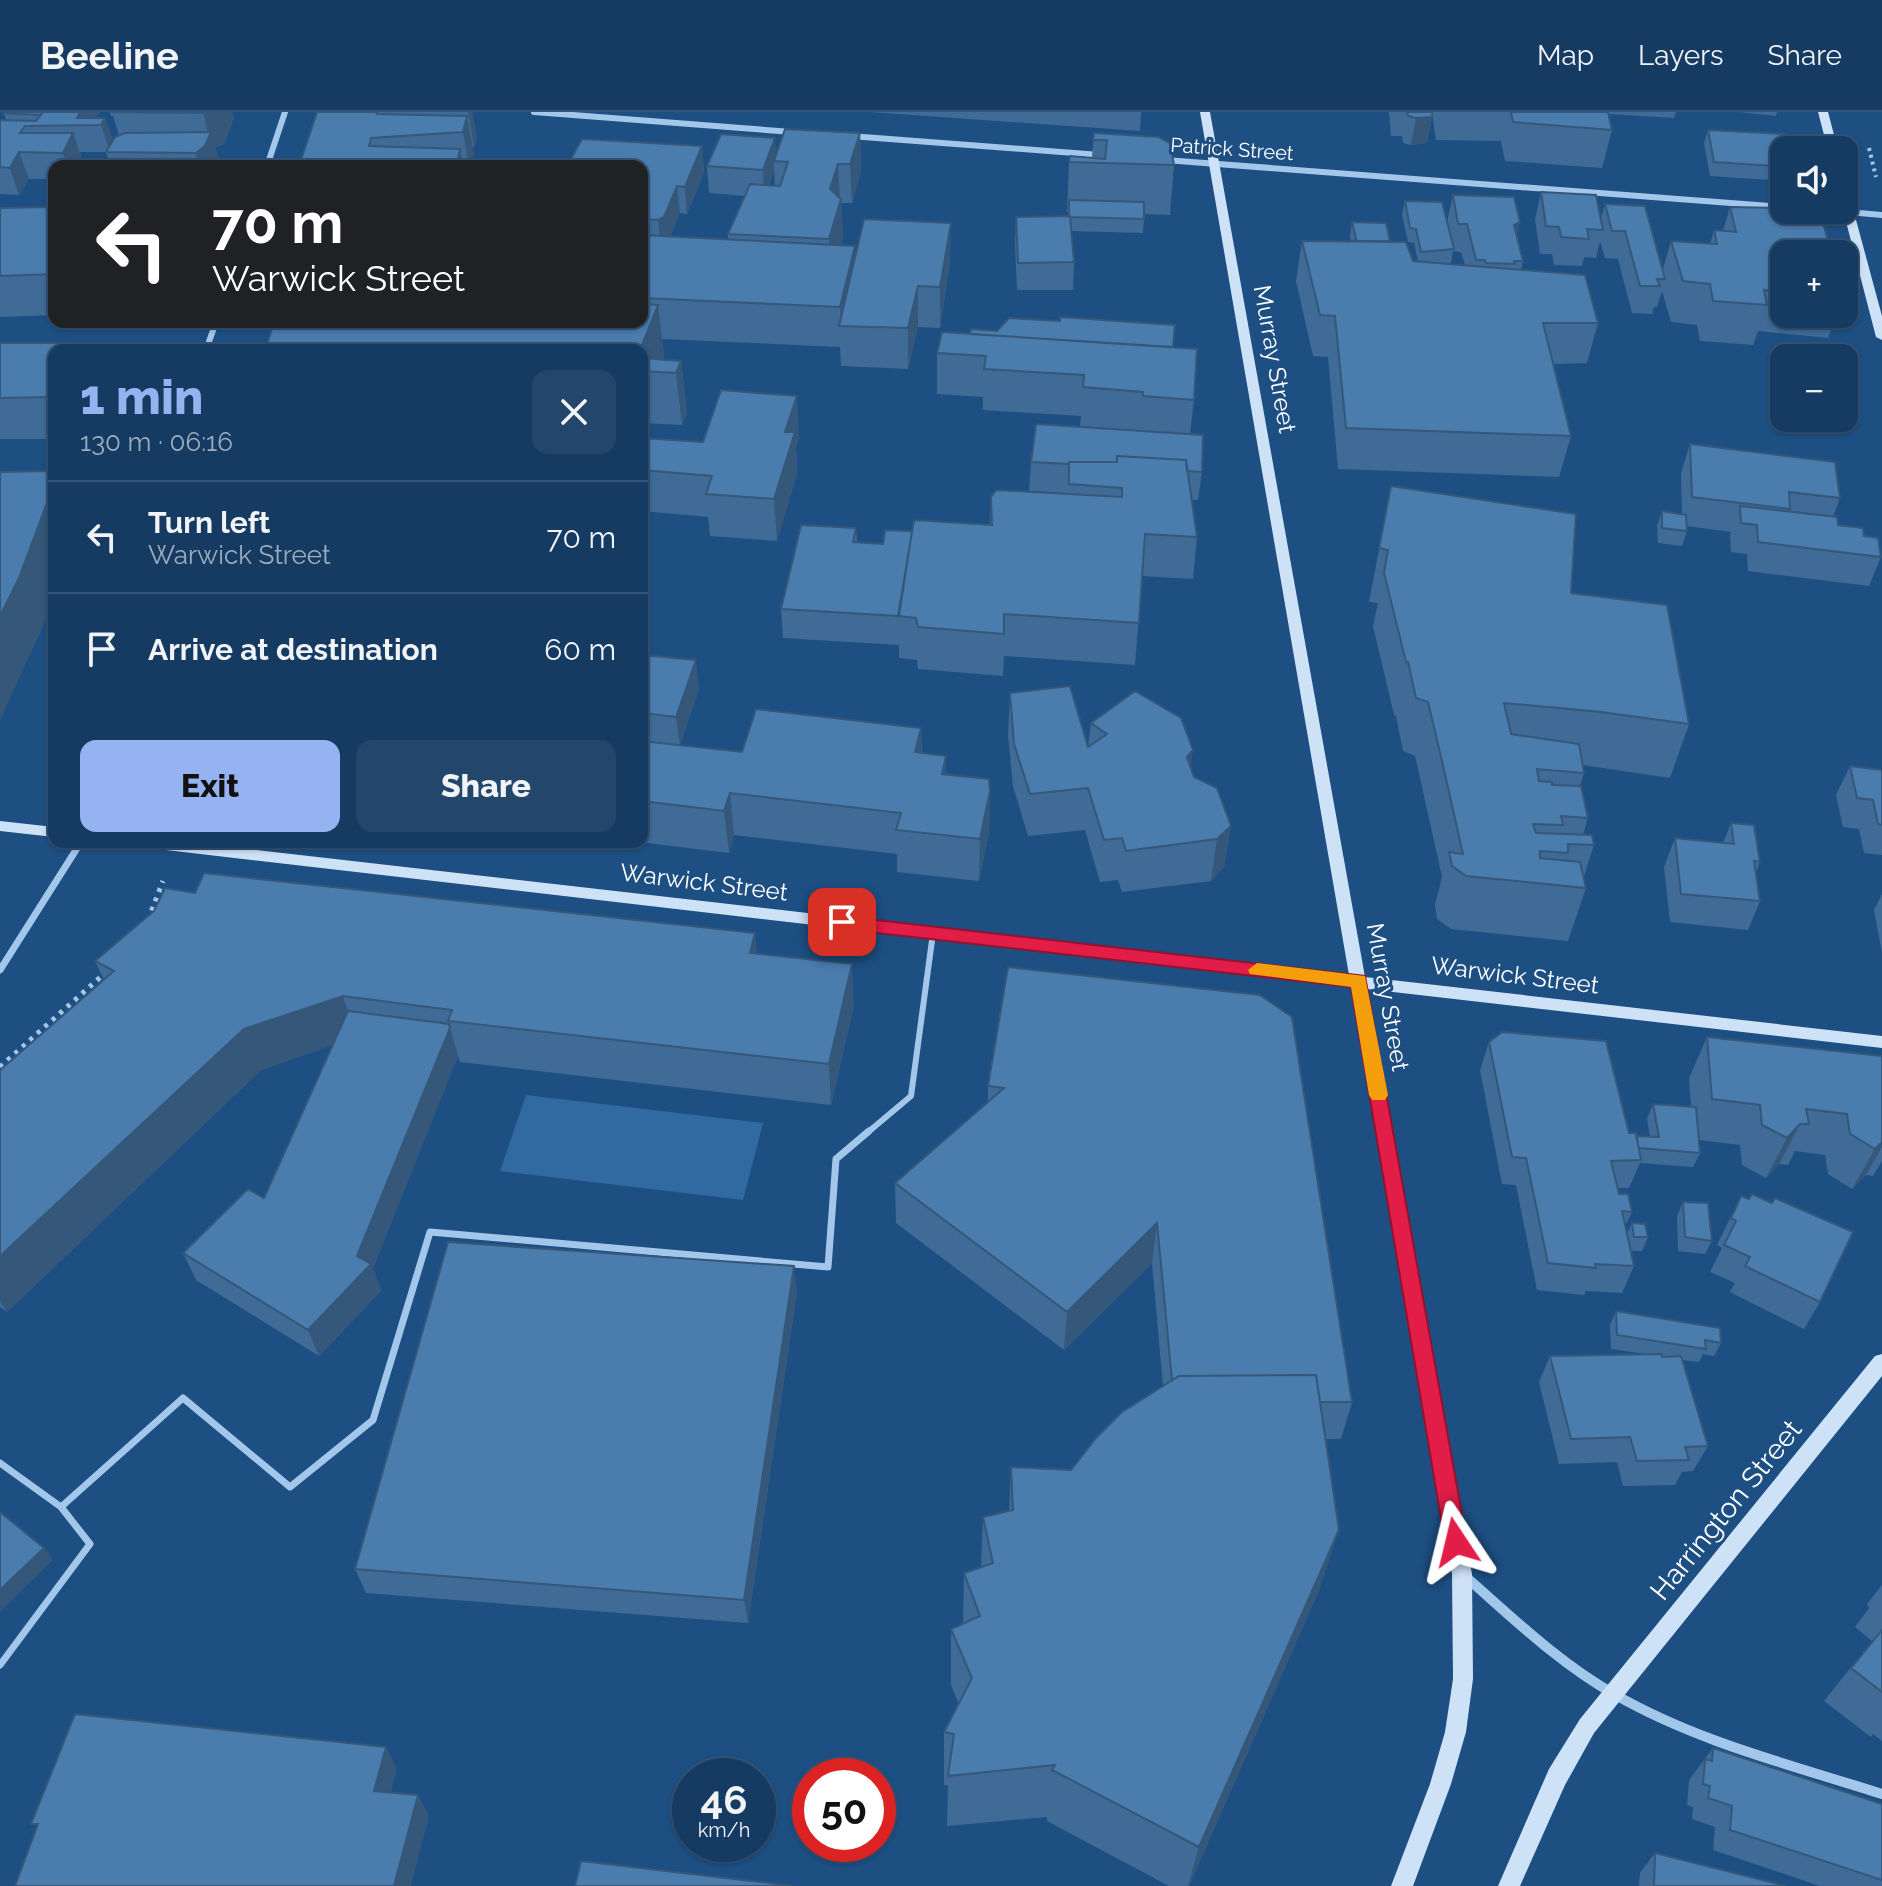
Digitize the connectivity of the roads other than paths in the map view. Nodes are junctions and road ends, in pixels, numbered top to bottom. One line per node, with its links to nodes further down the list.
1 (285, 112): 11 (street)
2 (534, 112): 5 (street)
3 (1205, 112): 12 (main road, Murray Street)
4 (1823, 112): 8 (main road)
5 (622, 115): 6 (street)
6 (808, 133)
7 (839, 135): 9 (street)
8 (1829, 136)
9 (1104, 156)
10 (1151, 159): 12 (street, Patrick Street)
11 (269, 160)
12 (1214, 164): 13 (street, Patrick Street); 24 (main road, Murray Street)
13 (1770, 206)
14 (1858, 213): 15 (street)
15 (1882, 215)
16 (1851, 224): 17 (main road)
17 (1882, 337)
18 (0, 826): 19 (main road)
19 (48, 831)
20 (77, 848): 23 (street)
21 (192, 848): 22 (main road, Warwick Street)
22 (933, 933): 24 (main road, Warwick Street); 28 (lane)
23 (0, 970)
24 (1359, 981): 25 (main road, Warwick Street); 29 (main road, Murray Street)
25 (1882, 1042)
26 (1882, 1362): 31 (main road, Harrington Street)
27 (0, 1463): 28 (lane)
28 (61, 1507): 30 (lane)
29 (1462, 1574): 31 (street); 33 (main road, Murray Street)
30 (0, 1665)
31 (1613, 1693): 32 (street); 34 (main road)
32 (1882, 1794)
33 (1402, 1886)
34 (1509, 1886)

